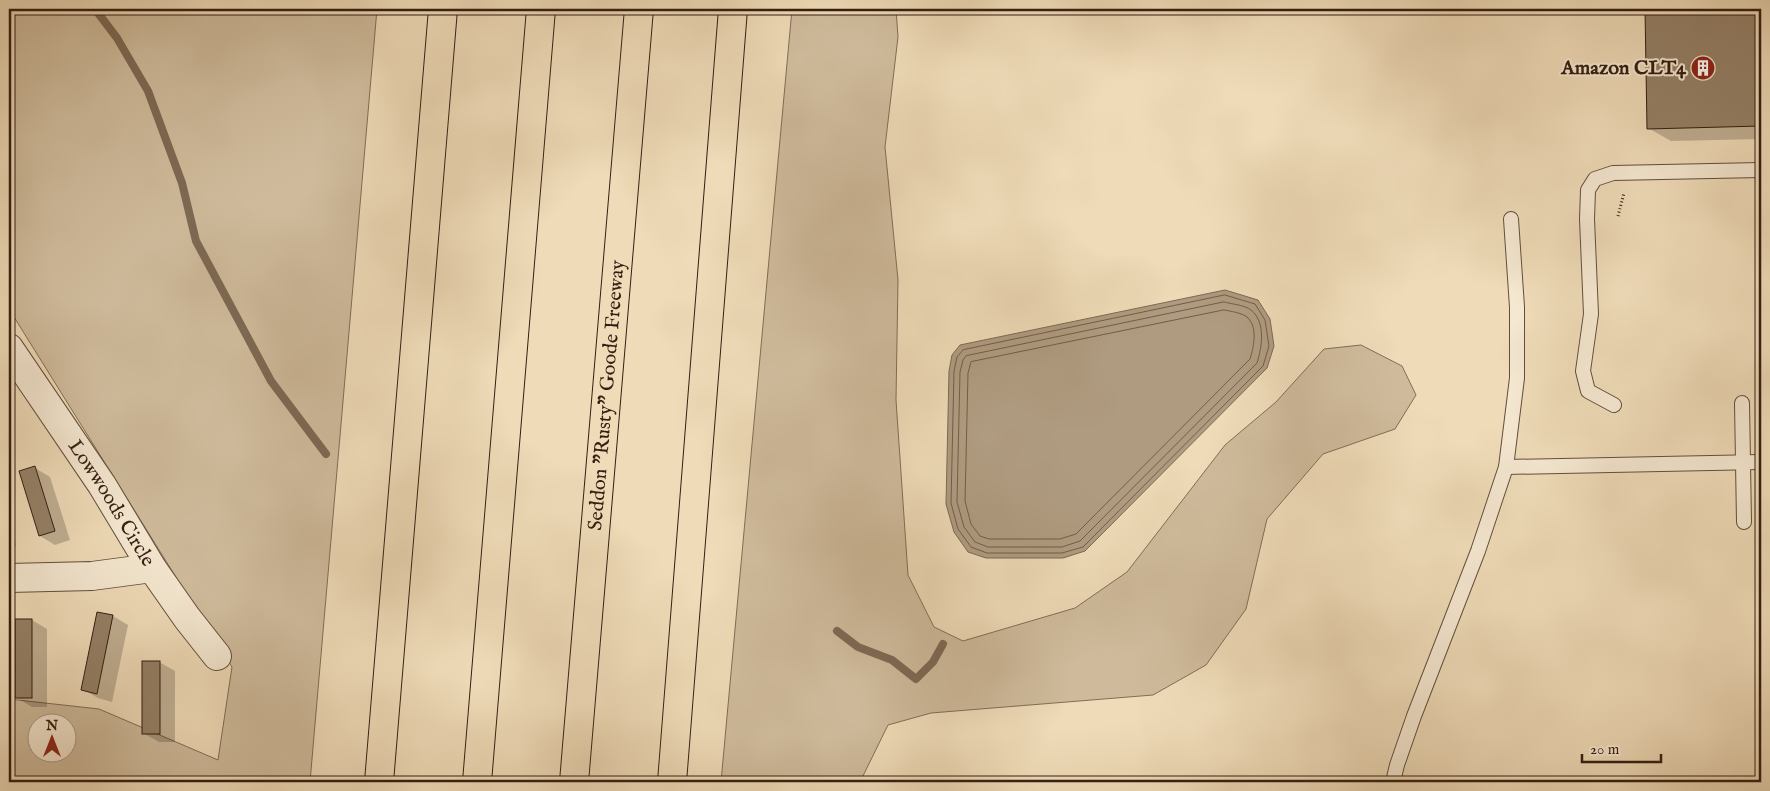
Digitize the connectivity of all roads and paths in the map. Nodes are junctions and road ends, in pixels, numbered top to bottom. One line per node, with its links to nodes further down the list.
1 (443, 9): 17 (highway)
2 (541, 9): 18 (highway)
3 (639, 9): 19 (highway, Seddon "Rusty" Goode Freeway)
4 (733, 9): 20 (highway)
5 (1761, 170): 9 (lane)
6 (1511, 219): 12 (lane)
7 (9, 348): 14 (street, Lowwoods Circle)
8 (1742, 403): 11 (lane)
9 (1614, 405)
10 (1761, 462): 11 (lane)
11 (1743, 463): 12 (lane); 13 (lane)
12 (1506, 467): 21 (lane)
13 (1744, 522)
14 (152, 568): 15 (street); 16 (street, Lowwoods Circle)
15 (9, 578)
16 (217, 656)
17 (379, 782)
18 (476, 782)
19 (574, 782)
20 (672, 782)
21 (1393, 782)

